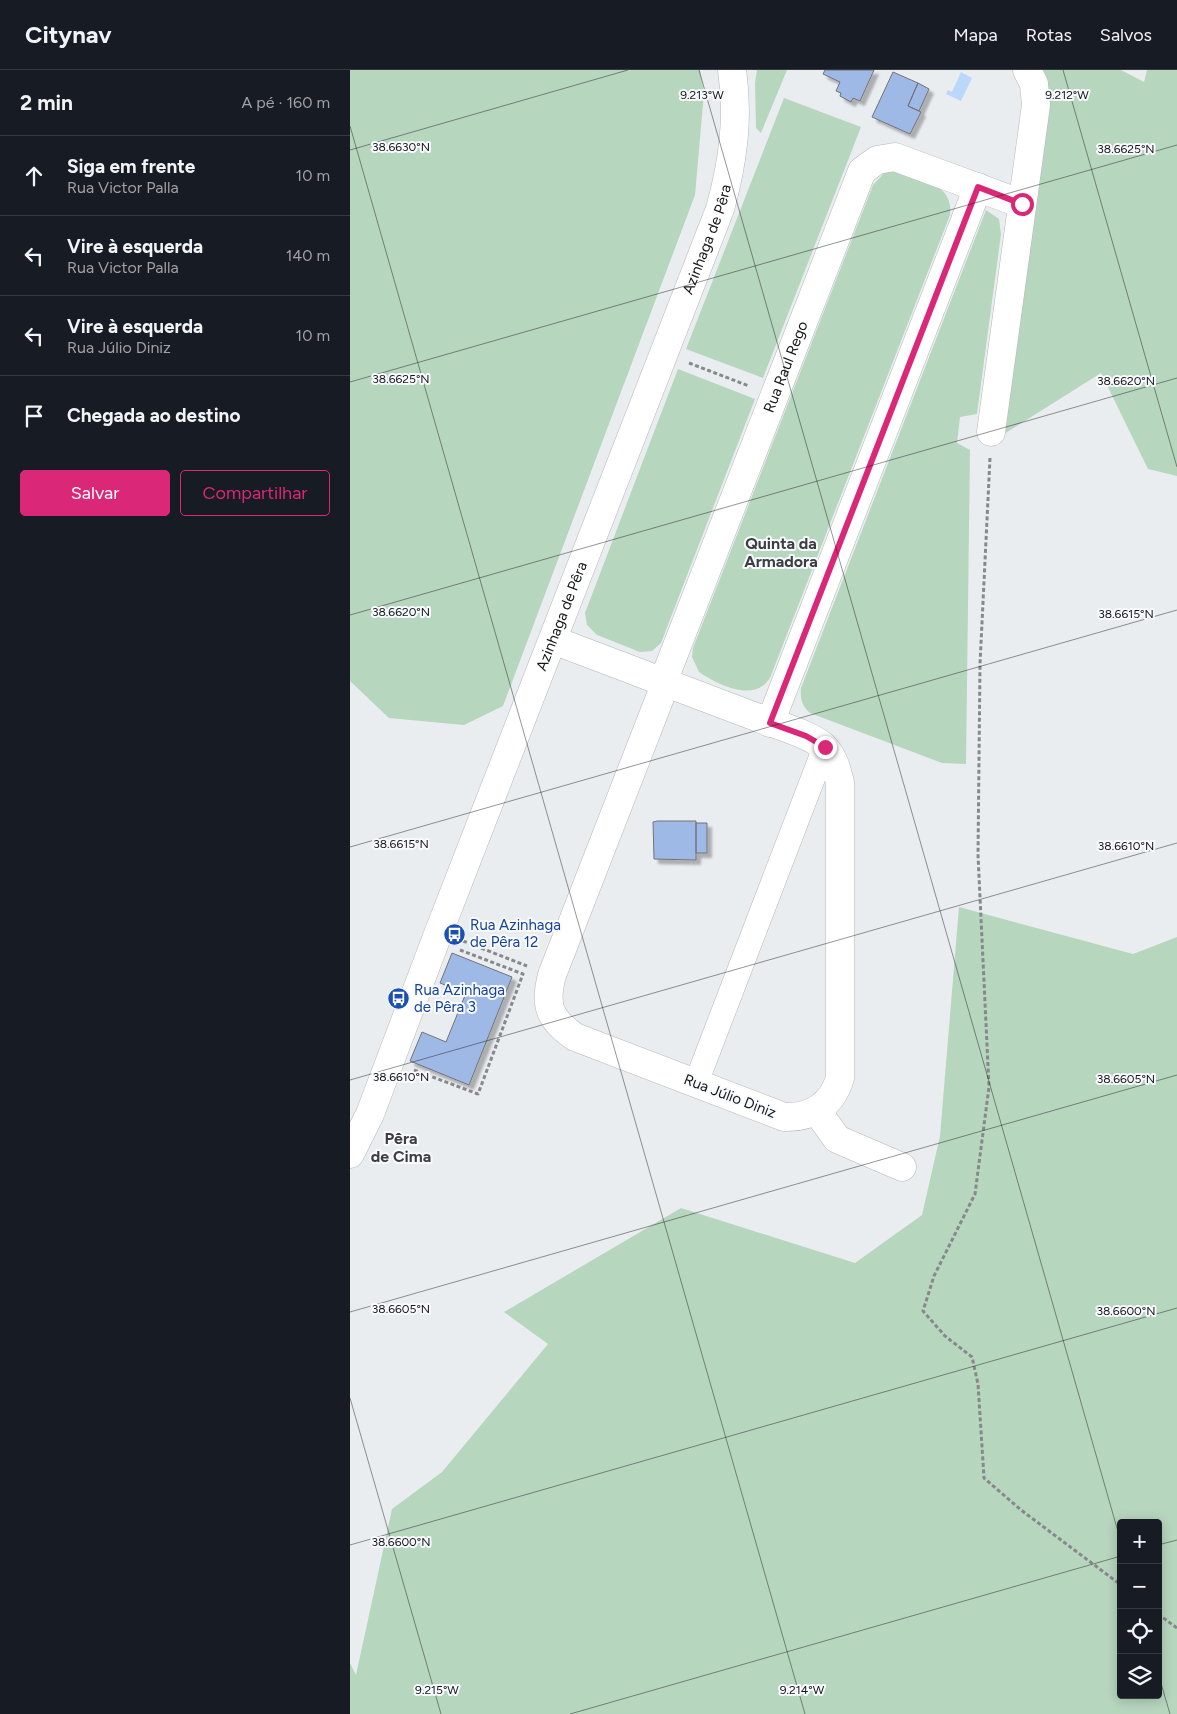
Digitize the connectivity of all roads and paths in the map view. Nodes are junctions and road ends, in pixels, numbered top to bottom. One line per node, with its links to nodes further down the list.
1 (732, 70): 8 (street, Azinhaga de Pêra)
2 (1027, 70): 4 (street)
3 (978, 187): 4 (street, Rua Raul Rego); 9 (street, Rua Raul Rego); 10 (street)
4 (1022, 204): 7 (street)
5 (682, 360): 6 (path)
6 (750, 386)
7 (990, 443): 18 (path)
8 (553, 640): 9 (street); 13 (street, Azinhaga de Pêra)
9 (663, 682): 10 (street); 12 (street, Rua Júlio Diniz)
10 (770, 723): 11 (street)
11 (825, 747): 14 (street); 15 (street)
12 (552, 975): 13 (path); 14 (street, Rua Júlio Diniz)
13 (390, 1062): 16 (street, Azinhaga de Pêra)
14 (696, 1083): 15 (street, Rua Júlio Diniz)
15 (817, 1111): 17 (street)
16 (350, 1154)
17 (902, 1168)
18 (1117, 1582)
19 (1162, 1617): 20 (path)
20 (1177, 1628)

